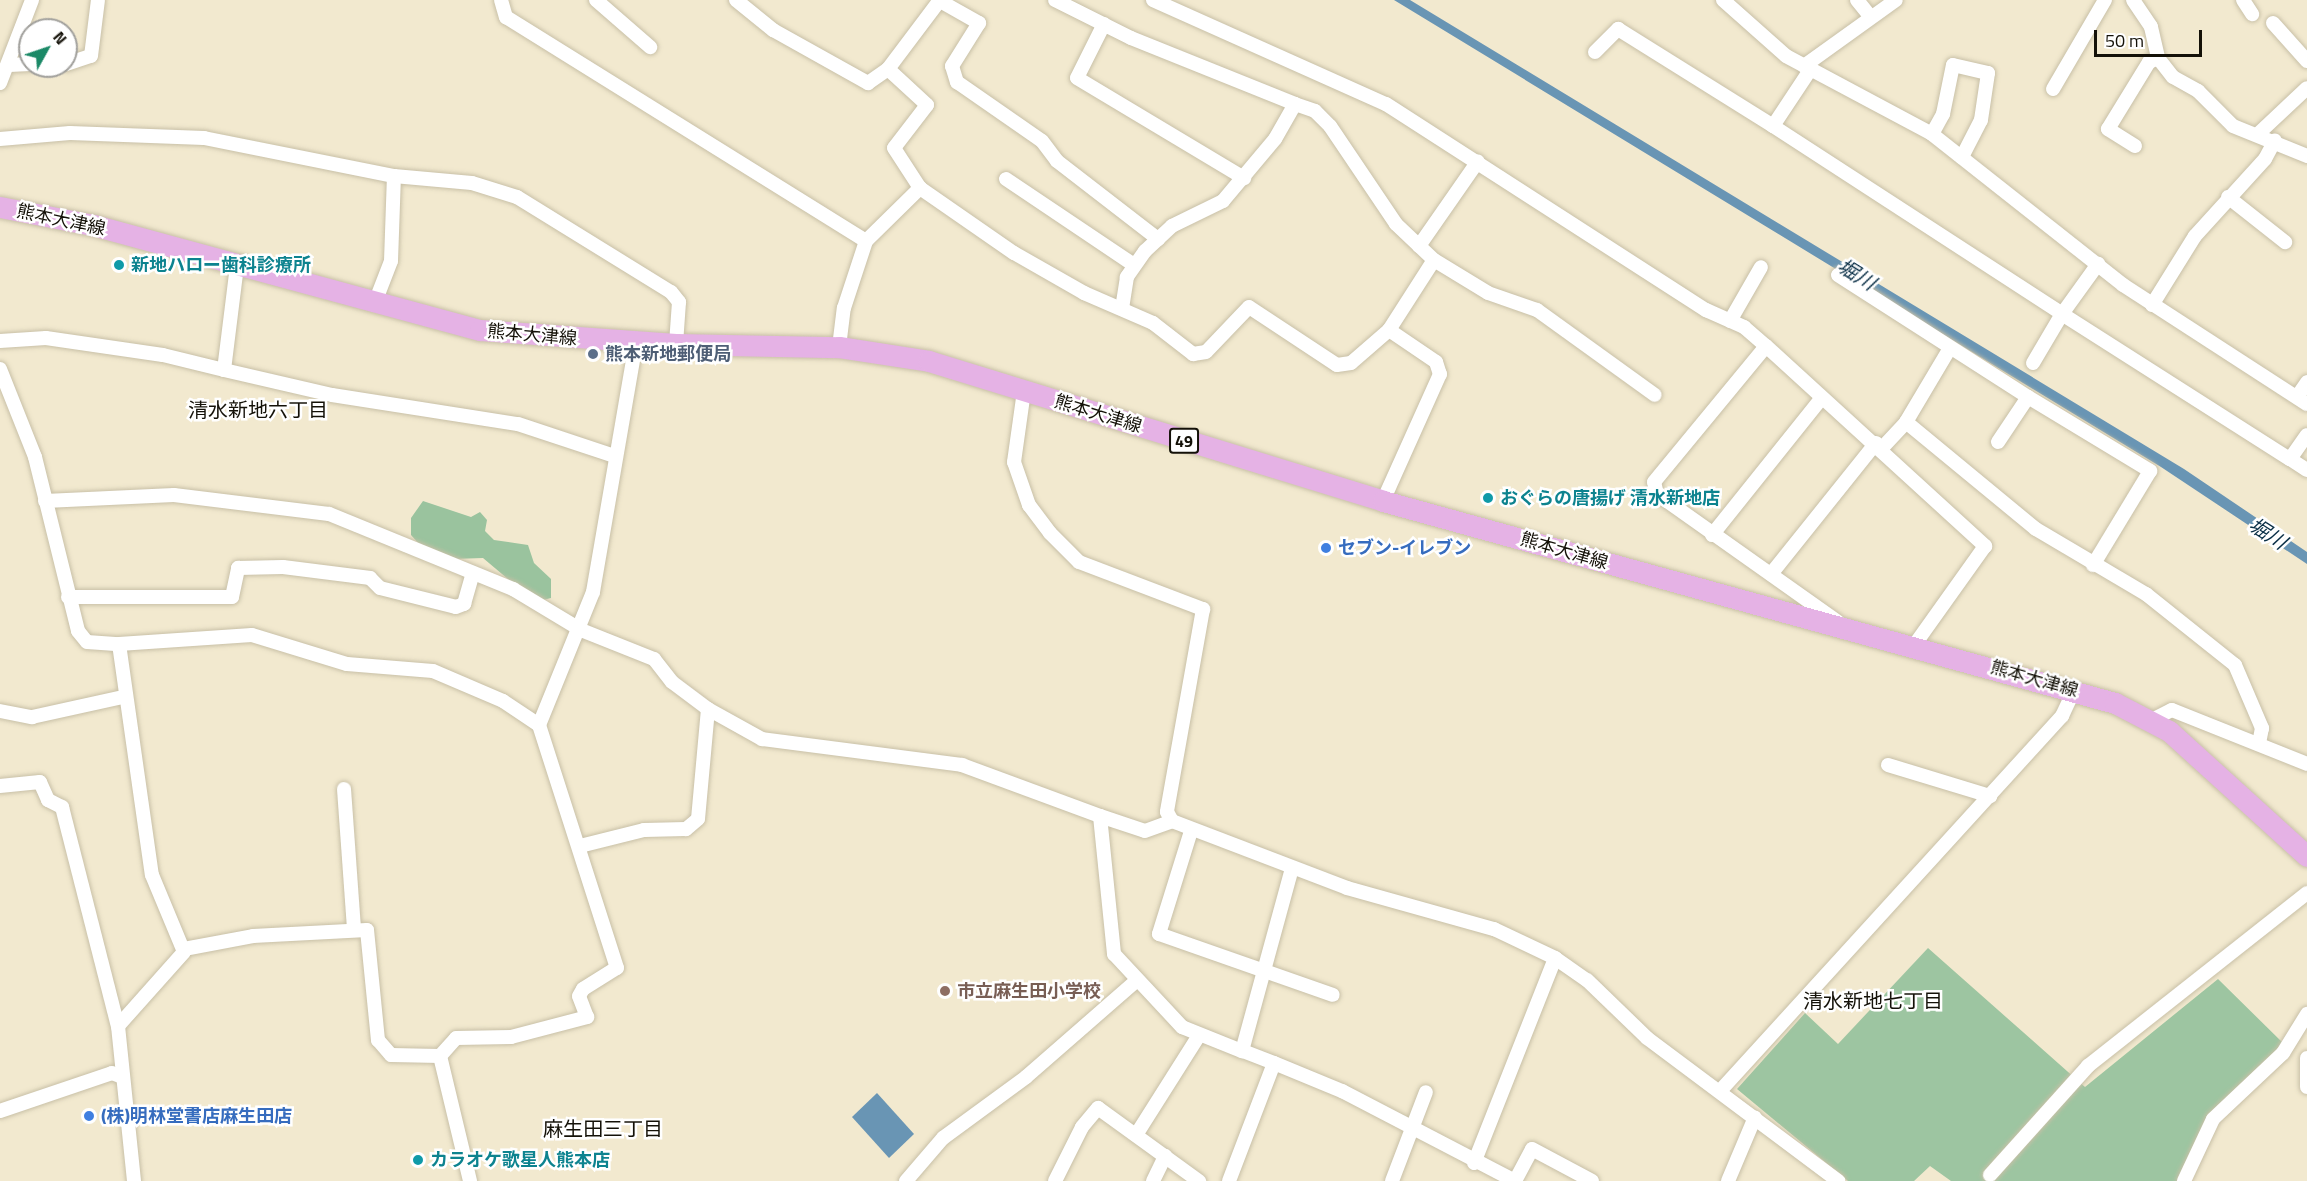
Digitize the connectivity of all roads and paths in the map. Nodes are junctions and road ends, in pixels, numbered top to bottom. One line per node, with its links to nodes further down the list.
1 (32, 0): 24 (street)
2 (98, 0): 22 (street)
3 (501, 0): 48 (street)
4 (596, 0): 19 (street)
5 (736, 0): 27 (street)
6 (940, 0): 27 (street); 47 (street)
7 (1055, 0): 18 (street)
8 (1153, 0): 40 (street)
9 (1723, 0): 26 (street)
10 (1857, 0): 16 (street)
11 (1896, 0): 16 (street)
12 (2105, 0): 30 (street)
13 (2133, 0): 21 (street)
14 (2242, 0): 15 (street)
15 (2252, 14)
16 (1870, 16): 26 (street)
17 (2273, 23): 23 (street)
18 (1104, 24): 31 (street); 42 (street)
19 (650, 47)
20 (1595, 52): 32 (street)
21 (2158, 58): 34 (street); 37 (street)
22 (78, 60)
23 (2307, 61)
24 (9, 64): 25 (street); 28 (street)
25 (18, 64)
26 (1807, 68): 32 (street); 33 (street)
27 (888, 69): 44 (street)
28 (0, 83)
29 (2307, 88): 34 (street)
30 (2053, 89)
31 (1295, 104): 42 (street); 50 (street)
32 (1773, 126): 60 (street)
33 (1932, 134): 39 (street); 39 (street)
34 (2258, 134): 36 (street)
35 (0, 139): 41 (street)
36 (2275, 140): 38 (street); 45 (street)
37 (2135, 146)
38 (2307, 156)
39 (1962, 157): 52 (street)
40 (1478, 161): 50 (street); 61 (street)
41 (394, 176): 57 (street); 65 (street)
42 (1244, 177): 47 (street)
43 (1006, 179): 53 (street)
44 (920, 188): 48 (street); 59 (street)
45 (2228, 197): 49 (street); 58 (street)
46 (0, 207): 54 (main road, 熊本大津線 / 49)
47 (1158, 239): 53 (street)
48 (866, 240): 67 (street)
49 (2285, 242)
50 (1419, 246): 51 (street)
51 (1434, 261): 62 (street); 74 (street)
52 (2098, 264): 58 (street); 60 (street)
53 (1134, 265): 59 (street)
54 (237, 266): 57 (main road, 熊本大津線 / 49); 71 (street)
55 (1761, 267): 61 (street)
56 (1838, 275): 68 (street)
57 (374, 305): 64 (main road, 熊本大津線 / 49)
58 (2152, 305): 77 (street)
59 (1122, 309): 62 (street)
60 (2062, 314): 69 (street); 83 (street)
61 (1730, 321): 66 (street)
62 (1389, 330): 86 (street)
63 (0, 341): 71 (street)
64 (636, 342): 65 (main road, 熊本大津線 / 49); 82 (street)
65 (676, 344): 67 (main road, 熊本大津線 / 49)
66 (1766, 346): 76 (street); 87 (street)
67 (838, 347): 73 (main road, 熊本大津線 / 49)
68 (1950, 348): 75 (street); 78 (street)
69 (2033, 363)
70 (0, 369): 85 (street)
71 (224, 370): 82 (street)
72 (2307, 382): 77 (street)
73 (1024, 391): 86 (main road, 熊本大津線 / 49); 109 (street)
74 (1655, 395)
75 (2028, 397): 80 (street); 88 (street)
76 (1820, 400): 81 (street); 87 (street)
77 (2302, 401)
78 (1906, 422): 81 (street); 88 (street)
79 (2307, 435): 83 (street)
80 (1998, 442)
81 (1879, 446): 90 (street); 95 (street)
82 (615, 456): 93 (street)
83 (2290, 459): 84 (street)
84 (2307, 470)
85 (45, 501): 89 (street); 91 (street)
86 (1383, 501): 92 (main road, 熊本大津線 / 49)
87 (1712, 535): 90 (street)
88 (2093, 565): 102 (street)
89 (473, 573): 91 (street); 93 (street)
90 (1771, 574): 92 (street)
91 (68, 597): 94 (street)
92 (1840, 623): 95 (main road, 熊本大津線 / 49)
93 (581, 630): 98 (street); 101 (street)
94 (119, 644): 97 (street); 101 (street)
95 (1915, 644): 96 (main road, 熊本大津線 / 49)
96 (2074, 690): 100 (main road, 熊本大津線 / 49); 107 (street)
97 (123, 697): 99 (street); 116 (street)
98 (708, 710): 108 (street); 111 (street)
99 (0, 711)
100 (2152, 720): 102 (street); 112 (main road, 熊本大津線 / 49)
101 (539, 725): 111 (street)
102 (2259, 743): 103 (street)
103 (2307, 764)
104 (1888, 765): 107 (street)
105 (0, 786): 122 (street)
106 (344, 789): 115 (street)
107 (1990, 796): 130 (street)
108 (1100, 816): 109 (street); 119 (street)
109 (1172, 820): 110 (street)
110 (1191, 831): 113 (street); 118 (street)
111 (580, 846): 125 (street)
112 (2307, 856)
113 (1292, 868): 117 (street); 118 (street)
114 (2307, 893): 138 (street)
115 (354, 927): 116 (street); 125 (street)
116 (184, 950): 122 (street)
117 (1555, 958): 130 (street); 137 (street)
118 (1263, 974): 120 (street); 124 (street)
119 (1136, 981): 123 (street); 141 (street)
120 (1333, 995)
121 (2307, 1014): 151 (street)
122 (118, 1026): 128 (street)
123 (1198, 1037): 124 (street); 135 (street)
124 (1242, 1051): 127 (street)
125 (440, 1056): 140 (street)
126 (2307, 1058): 129 (street)
127 (1274, 1063): 134 (street); 145 (street)
128 (120, 1076): 132 (street); 139 (street)
129 (2307, 1087)
130 (1720, 1091): 133 (street)
131 (1426, 1092): 134 (street)
132 (0, 1111)
133 (1755, 1117): 149 (street); 150 (street)
134 (1411, 1130): 137 (street); 146 (street)
135 (1136, 1135): 136 (street); 142 (street)
136 (1164, 1156): 143 (street); 144 (street)
137 (1474, 1163): 147 (street)
138 (1990, 1175)
139 (134, 1181)
140 (470, 1181)
141 (906, 1181)
142 (1055, 1181)
143 (1154, 1181)
144 (1199, 1181)
145 (1229, 1181)
146 (1392, 1181)
147 (1515, 1181): 148 (street)
148 (1592, 1181)
149 (1728, 1181)
150 (1838, 1181)
151 (2184, 1181)

